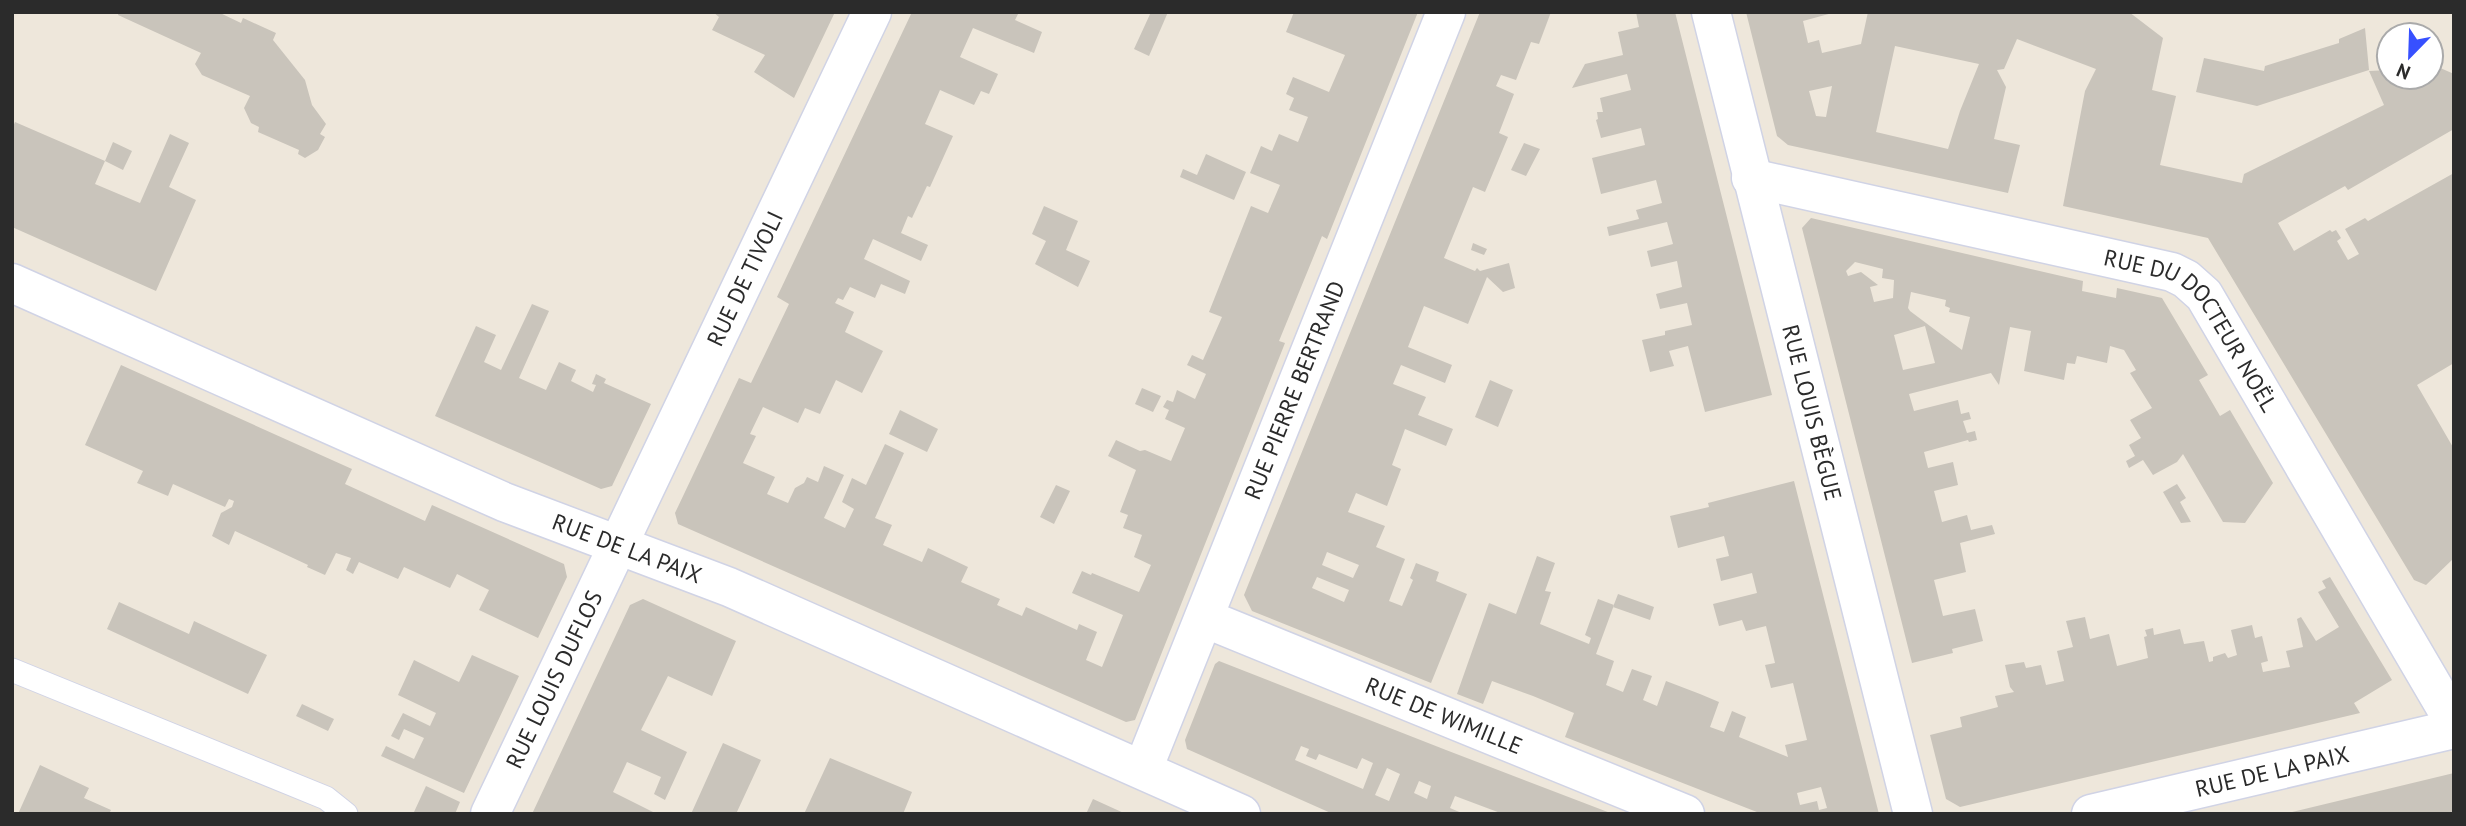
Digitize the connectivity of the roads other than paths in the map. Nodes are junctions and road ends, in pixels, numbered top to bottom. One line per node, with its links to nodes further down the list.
1 (872, 12): 6 (street, RUE DE TIVOLI)
2 (1446, 12): 7 (street, RUE PIERRE BERTRAND)
3 (1710, 12): 4 (street, RUE LOUIS BÈGUE)
4 (1751, 178): 9 (street, RUE DU DOCTEUR NOËL); 16 (street, RUE LOUIS BÈGUE)
5 (12, 283): 6 (street, RUE DE LA PAIX)
6 (620, 546): 11 (street, RUE DE LA PAIX); 13 (street, RUE LOUIS DUFLOS)
7 (1204, 618): 11 (street, RUE PIERRE BERTRAND); 15 (street, RUE DE WIMILLE)
8 (12, 670): 12 (lane)
9 (2454, 722)
10 (2454, 729): 17 (street, RUE DE LA PAIX)
11 (1143, 769): 14 (street, RUE DE LA PAIX)
12 (346, 814)
13 (490, 814)
14 (1241, 814)
15 (1685, 814)
16 (1913, 814)
17 (2091, 814)

